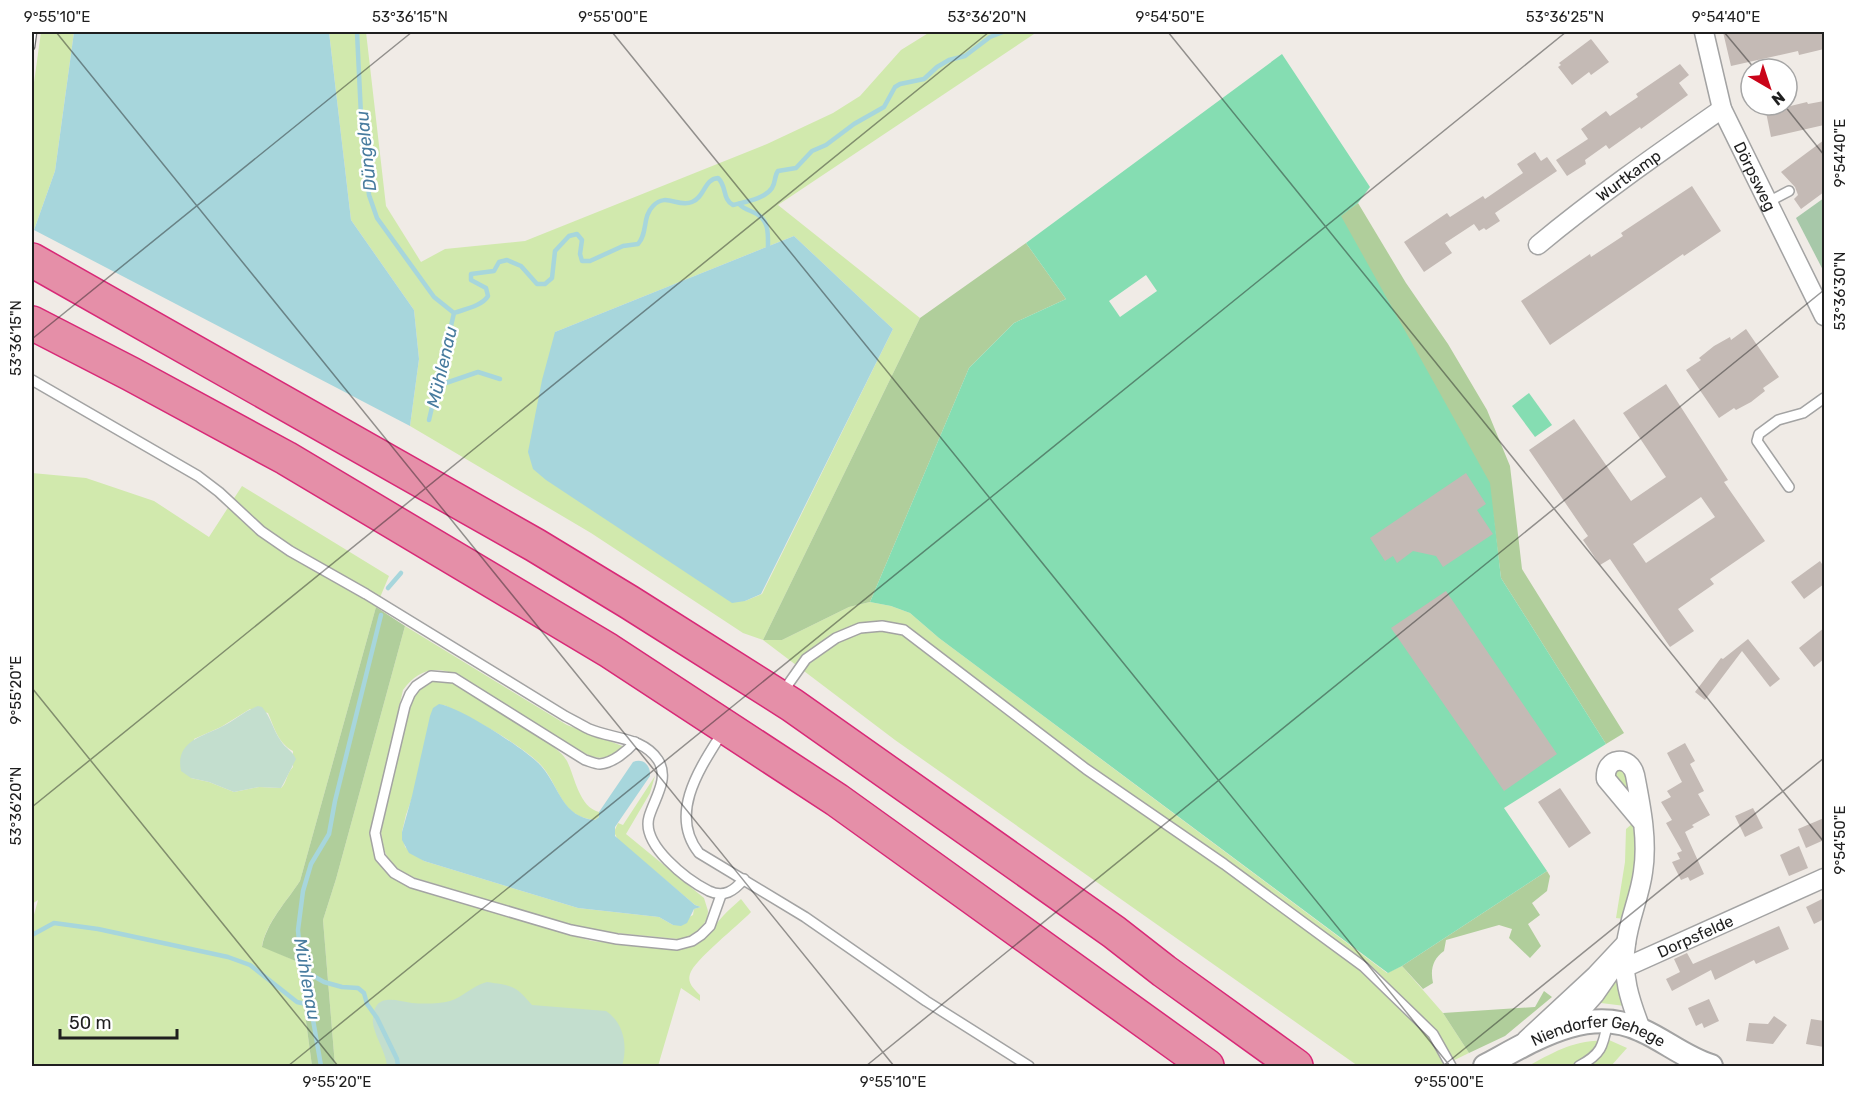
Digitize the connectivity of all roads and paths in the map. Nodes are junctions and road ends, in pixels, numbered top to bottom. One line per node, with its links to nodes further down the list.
1 (1709, 43): 2 (street, Dörpsweg)
2 (1722, 109): 4 (street, Dörpsweg); 5 (street, Wurtkamp)
3 (1789, 191): 4 (lane)
4 (1768, 202): 7 (street, Dörpsweg)
5 (1538, 245)
6 (32, 260): 12 (highway)
7 (1824, 316)
8 (32, 323): 13 (highway)
9 (32, 380): 14 (lane)
10 (1824, 398): 11 (lane)
11 (1789, 487)
12 (780, 697): 27 (highway); 28 (lane)
13 (726, 726): 17 (lane); 26 (highway)
14 (635, 742): 18 (lane); 18 (lane)
15 (1642, 822): 19 (street)
16 (1824, 878): 20 (street, Dorpsfelde)
17 (744, 879): 18 (lane); 25 (lane)
18 (721, 895)
19 (1626, 943): 20 (street); 22 (street); 24 (street)
20 (1624, 968): 23 (street)
21 (1608, 1021): 22 (street, Niendorfer Gehege); 23 (street, Niendorfer Gehege); 30 (lane)
22 (1567, 1026): 24 (street, Niendorfer Gehege)
23 (1641, 1029): 31 (street, Niendorfer Gehege)
24 (1515, 1050): 29 (street, Niendorfer Gehege)
25 (1029, 1066)
26 (1207, 1066)
27 (1296, 1066)
28 (1451, 1066)
29 (1485, 1066)
30 (1579, 1066)
31 (1711, 1066)

